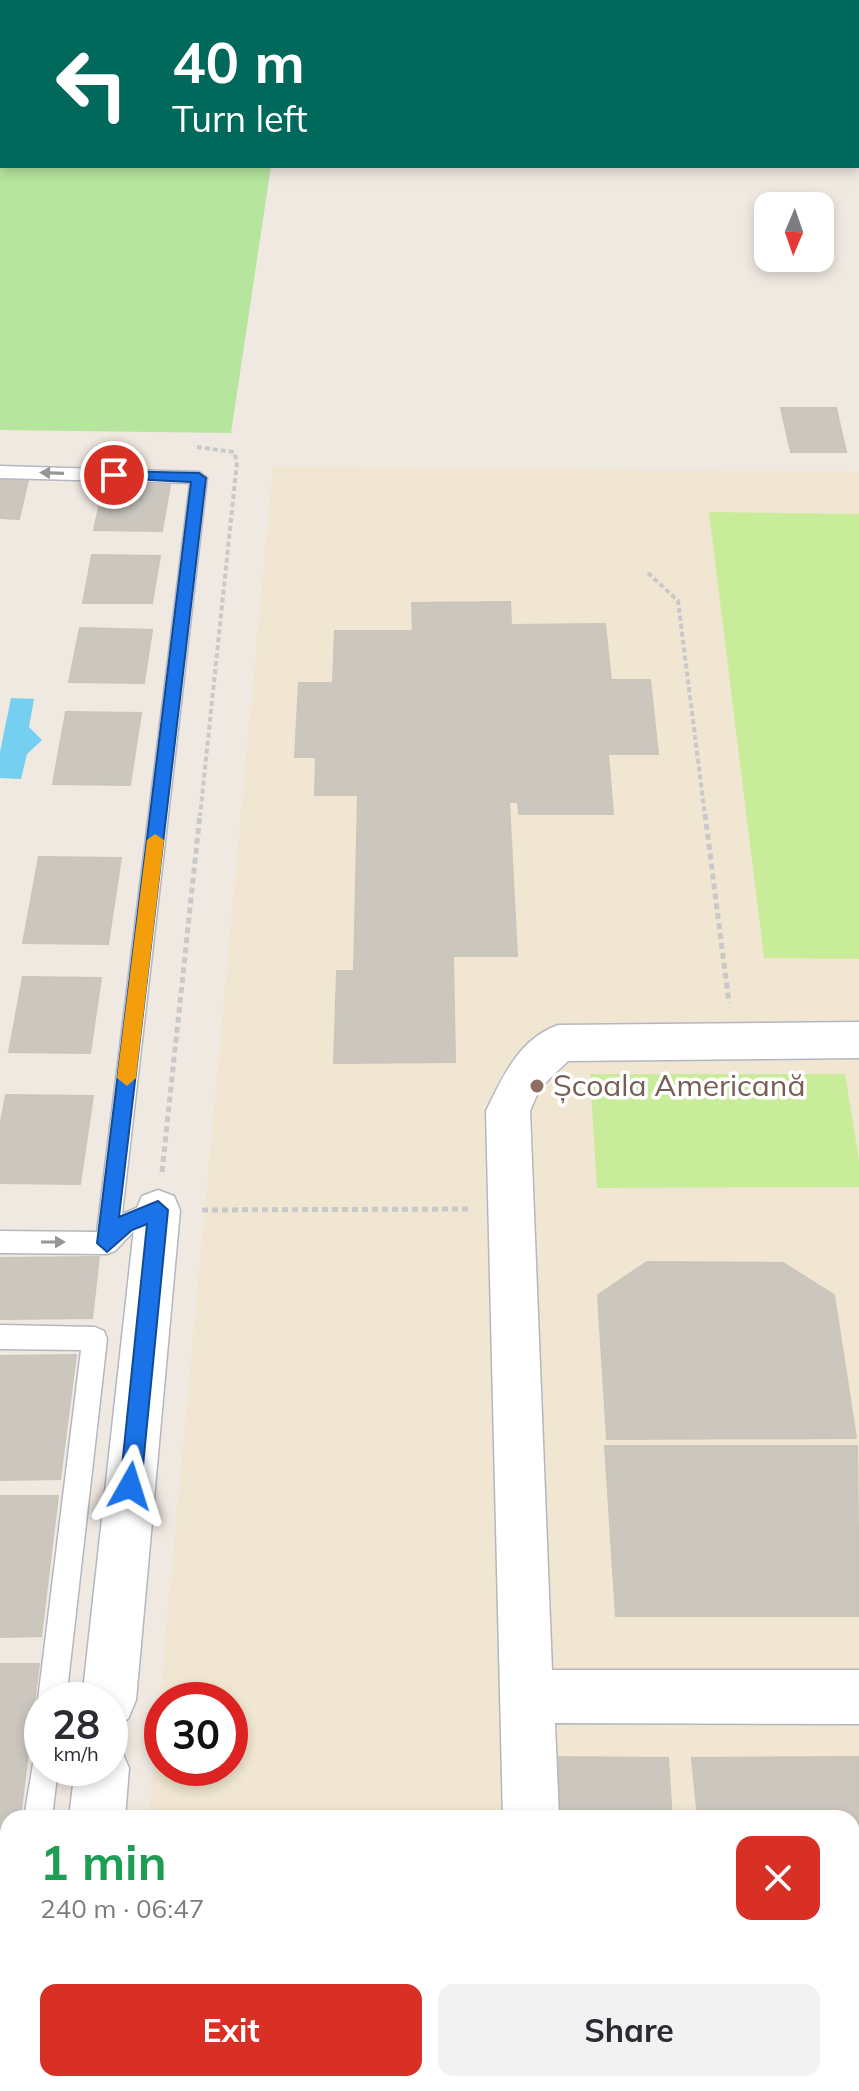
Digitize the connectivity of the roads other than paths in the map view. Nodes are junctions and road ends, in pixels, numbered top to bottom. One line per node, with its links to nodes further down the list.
1 (0, 472): 5 (lane, one-way to 1)
2 (859, 1040): 9 (street)
3 (158, 1210): 5 (lane); 8 (street)
4 (0, 1242): 5 (lane, one-way to 5)
5 (107, 1243)
6 (0, 1337): 7 (lane)
7 (54, 1682)
8 (111, 1682)
9 (527, 1696): 10 (street); 15 (street)
10 (859, 1697)
11 (42, 1786): 13 (lane)
12 (100, 1786): 14 (street)
13 (39, 1810)
14 (98, 1810)
15 (531, 1810)

